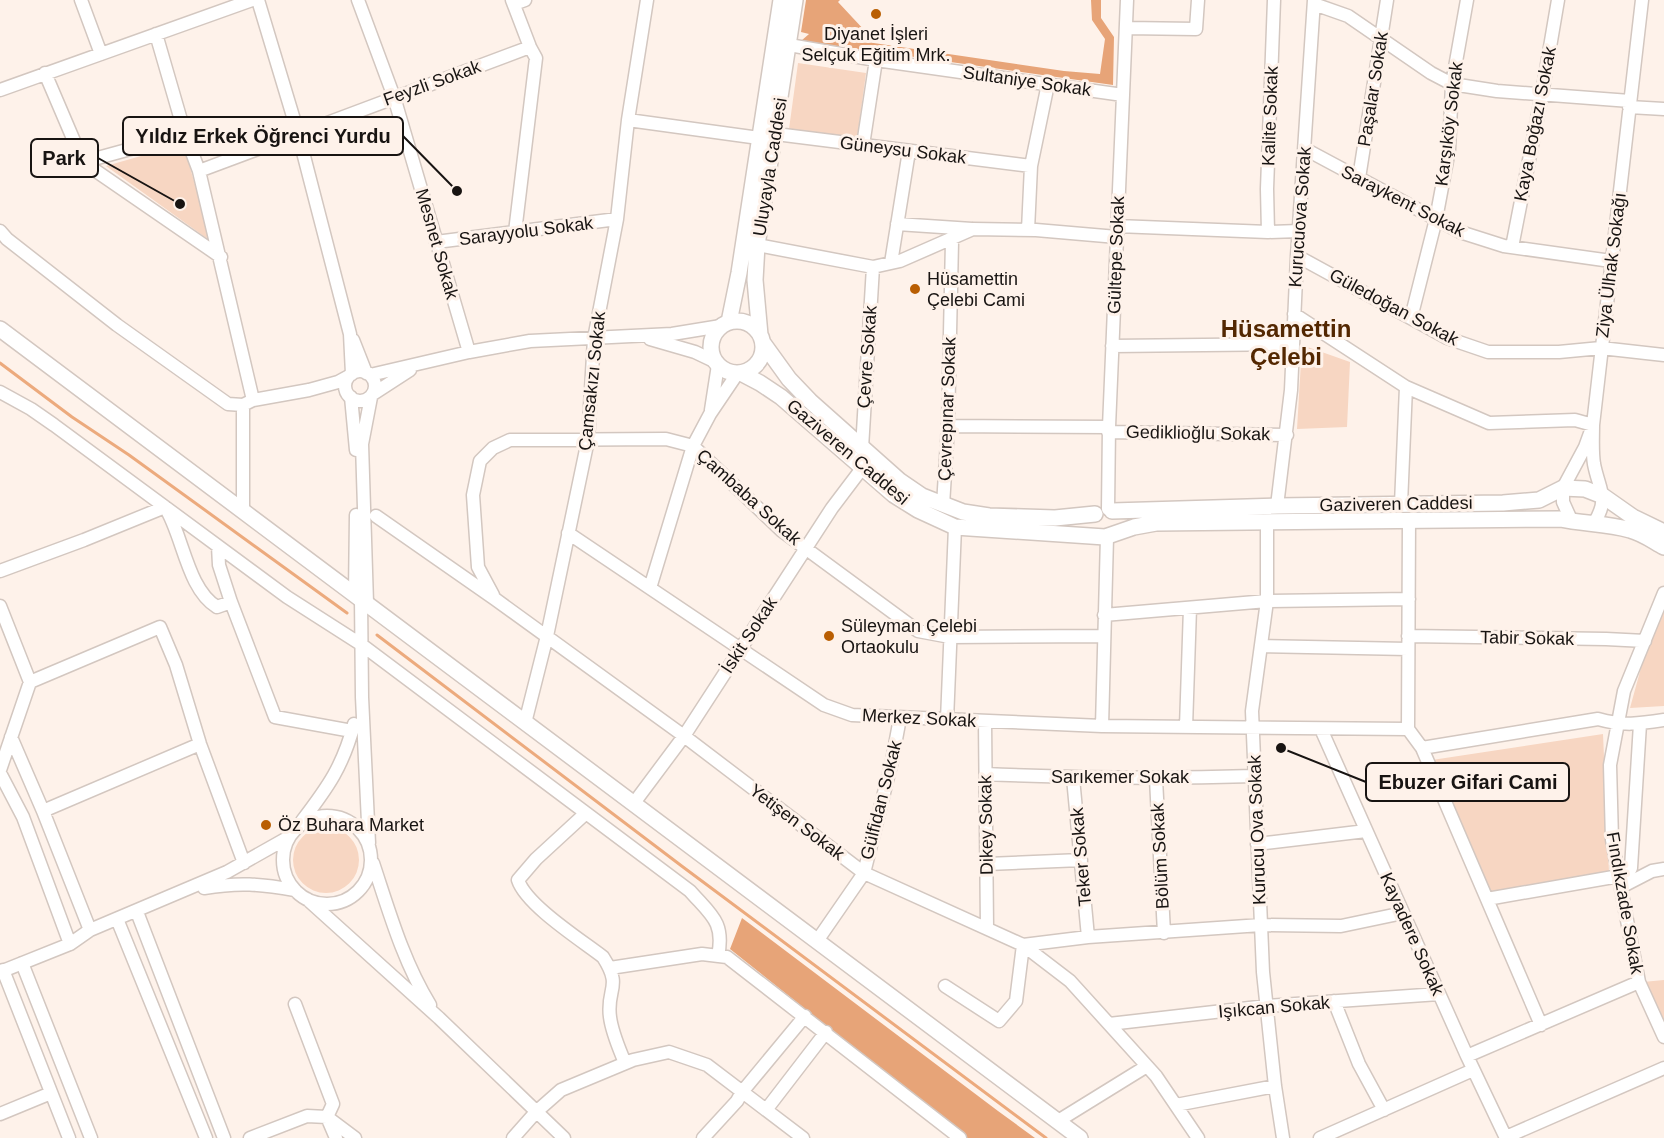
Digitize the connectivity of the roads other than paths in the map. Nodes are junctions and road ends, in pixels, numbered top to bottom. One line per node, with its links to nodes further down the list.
1 (81, 0): 22 (street)
2 (252, 0): 18 (street)
3 (258, 0): 34 (street)
4 (358, 0): 30 (street, Mesnet Sokak)
5 (647, 0): 33 (street, Çamsakızı Sokak)
6 (781, 0): 37 (main road, Uluyayla Caddesi)
7 (795, 0): 20 (main road, Uluyayla Caddesi)
8 (1127, 0): 17 (street, Gültepe Sokak)
9 (1198, 0): 17 (street)
10 (1274, 0): 53 (street, Kalite Sokak)
11 (1387, 0): 19 (street, Paşalar Sokak)
12 (1467, 0): 26 (street, Karşıköy Sokak)
13 (1558, 0): 28 (street, Kaya Boğazı Sokak)
14 (1642, 0): 31 (street, Ziya Ülhak Sokağı)
15 (517, 1): 21 (street)
16 (1314, 2): 19 (street); 39 (street, Kurucuova Sokak)
17 (1126, 28): 29 (street, Gültepe Sokak)
18 (156, 34): 22 (street); 35 (street)
19 (1380, 38): 26 (street); 44 (street, Paşalar Sokak)
20 (789, 45): 23 (street, Sultaniye Sokak); 36 (main road, Uluyayla Caddesi)
21 (530, 47): 30 (street, Feyzli Sokak); 51 (street)
22 (101, 54): 24 (street)
23 (876, 60): 25 (street, Sultaniye Sokak); 38 (street)
24 (45, 73): 27 (street); 41 (street)
25 (1048, 84): 29 (street, Sultaniye Sokak); 42 (street)
26 (1452, 84): 28 (street); 46 (street, Karşıköy Sokak)
27 (0, 90)
28 (1542, 94): 31 (street); 58 (street, Kaya Boğazı Sokak)
29 (1123, 95): 52 (street, Gültepe Sokak)
30 (394, 97): 34 (street, Feyzli Sokak); 56 (street, Mesnet Sokak)
31 (1630, 104): 32 (street); 61 (street, Ziya Ülhak Sokağı)
32 (1664, 109)
33 (628, 120): 37 (street); 45 (street, Çamsakızı Sokak)
34 (298, 133): 43 (street, Feyzli Sokak); 68 (street)
35 (185, 134): 41 (street); 43 (street)
36 (776, 134): 38 (street, Güneysu Sokak); 57 (main road, Uluyayla Caddesi)
37 (759, 138): 66 (main road, Uluyayla Caddesi)
38 (863, 145): 40 (street, Güneysu Sokak)
39 (1305, 149): 44 (street, Saraykent Sokak); 50 (street, Kurucuova Sokak)
40 (909, 151): 42 (street, Güneysu Sokak); 47 (street)
41 (83, 162): 60 (street)
42 (1031, 166): 49 (street)
43 (199, 171): 60 (street)
44 (1359, 178): 46 (street, Saraykent Sokak)
45 (617, 219): 51 (street, Sarayyolu Sokak); 70 (street, Çamsakızı Sokak)
46 (1436, 219): 58 (street, Saraykent Sokak); 65 (street, Karşıköy Sokak)
47 (897, 224): 48 (street); 62 (street)
48 (973, 229): 49 (street); 55 (street)
49 (1028, 230): 52 (street)
50 (1299, 231): 53 (street); 59 (street, Kurucuova Sokak)
51 (515, 232): 56 (street, Sarayyolu Sokak)
52 (1117, 232): 53 (street); 73 (street, Gültepe Sokak)
53 (1268, 232)
54 (2, 240): 87 (street)
55 (952, 241): 62 (street); 90 (street, Çevrepınar Sokak)
56 (436, 242): 75 (street, Mesnet Sokak)
57 (757, 245): 63 (street); 71 (main road, Uluyayla Caddesi)
58 (1512, 248): 61 (street, Saraykent Sokak)
59 (1297, 256): 64 (street, Kurucuova Sokak); 65 (street, Güledoğan Sokak)
60 (220, 257): 87 (street)
61 (1611, 261): 74 (street, Ziya Ülhak Sokağı)
62 (891, 263): 63 (street)
63 (873, 267): 95 (street, Çevre Sokak)
64 (1294, 314): 72 (street, Kurucuova Sokak); 82 (street)
65 (1411, 318): 74 (street, Güledoğan Sokak)
66 (725, 324): 69 (street); 71 (main road); 78 (main road)
67 (0, 329): 103 (main road)
68 (350, 334): 80 (street); 81 (street)
69 (643, 336): 70 (street); 78 (street)
70 (594, 339): 75 (street); 93 (street, Çamsakızı Sokak)
71 (762, 339): 79 (main road); 95 (main road, Gaziveren Caddesi)
72 (1293, 344): 73 (street); 92 (street, Kurucuova Sokak)
73 (1112, 346): 91 (street, Gültepe Sokak)
74 (1601, 348): 76 (street, Güledoğan Sokak); 89 (street, Ziya Ülhak Sokağı)
75 (469, 352): 77 (street)
76 (1664, 356)
77 (422, 364): 80 (street); 85 (street)
78 (717, 364): 79 (main road); 88 (street)
79 (739, 373): 88 (street); 96 (main road, Gaziveren Caddesi)
80 (368, 374): 81 (street); 85 (street)
81 (351, 375): 83 (street); 84 (street)
82 (1406, 387): 89 (street); 99 (street)
83 (309, 390): 84 (street); 87 (street)
84 (349, 395): 85 (street); 120 (street)
85 (372, 395): 120 (street)
86 (2, 398): 102 (street)
87 (248, 403): 103 (street)
88 (710, 414): 94 (street)
89 (1593, 425): 97 (street, Ziya Ülhak Sokağı); 98 (street)
90 (948, 426): 91 (street, Gediklioğlu Sokak); 100 (street, Çevrepınar Sokak)
91 (1109, 429): 92 (street, Gediklioğlu Sokak); 104 (street, Gültepe Sokak)
92 (1287, 435): 101 (street, Kurucuova Sokak)
93 (588, 440): 94 (street, Çambaba Sokak); 112 (street, Çamsakızı Sokak); 121 (street, Çambaba Sokak)
94 (693, 446): 116 (street, Çambaba Sokak); 118 (street)
95 (862, 448): 100 (main road, Gaziveren Caddesi)
96 (862, 467): 110 (main road, Gaziveren Caddesi); 116 (street, İskit Sokak)
97 (1563, 488): 98 (main road); 99 (main road, Gaziveren Caddesi); 108 (street)
98 (1603, 496): 109 (street); 111 (main road)
99 (1401, 504): 101 (main road, Gaziveren Caddesi)
100 (943, 505): 104 (main road, Gaziveren Caddesi)
101 (1277, 506): 104 (main road, Gaziveren Caddesi)
102 (165, 507): 114 (street); 117 (street); 124 (street)
103 (243, 510): 120 (main road)
104 (1105, 511): 113 (main road); 113 (main road)
105 (376, 516): 121 (street, Yetişen Sokak)
106 (1409, 519): 107 (main road, Gaziveren Caddesi); 108 (main road, Gaziveren Caddesi); 122 (street)
107 (1267, 521): 113 (main road, Gaziveren Caddesi); 123 (street, Kurucu Ova Sokak)
108 (1572, 522): 109 (main road, Gaziveren Caddesi)
109 (1594, 523): 115 (main road, Gaziveren Caddesi)
110 (955, 527): 113 (main road, Gaziveren Caddesi); 131 (street)
111 (1664, 532)
112 (568, 533): 118 (street, Merkez Sokak); 128 (street, Çamsakızı Sokak)
113 (1107, 536): 127 (street)
114 (218, 546): 124 (street); 133 (street)
115 (1664, 547)
116 (805, 548): 131 (street, Çambaba Sokak); 135 (street, İskit Sokak)
117 (0, 571)
118 (650, 588): 135 (street, Merkez Sokak)
119 (1664, 593): 132 (street, Fındıkzade Sokak)
120 (361, 599): 133 (street); 143 (main road)
121 (495, 599): 128 (street, Yetişen Sokak)
122 (1409, 599): 123 (street); 130 (street)
123 (1267, 601): 126 (street); 134 (street, Kurucu Ova Sokak)
124 (231, 602): 151 (street)
125 (0, 606): 137 (street)
126 (1190, 608): 127 (street); 147 (street)
127 (1104, 615): 129 (street)
128 (547, 636): 143 (street, Çamsakızı Sokak); 152 (street, Yetişen Sokak)
129 (1104, 636): 131 (street, Çambaba Sokak); 146 (street)
130 (1408, 636): 132 (street, Tabir Sokak); 136 (street)
131 (950, 637): 140 (street)
132 (1645, 641): 144 (street, Fındıkzade Sokak)
133 (362, 645): 138 (street); 163 (street)
134 (1261, 646): 136 (street); 148 (street, Kurucu Ova Sokak)
135 (740, 648): 139 (street, Merkez Sokak); 152 (street, İskit Sokak)
136 (1408, 650): 150 (street)
137 (30, 682): 153 (street); 154 (street)
138 (362, 697): 151 (street); 167 (street)
139 (900, 718): 140 (street, Merkez Sokak); 174 (street, Gülfidan Sokak)
140 (947, 720): 142 (street, Merkez Sokak)
141 (1664, 720): 145 (street)
142 (985, 722): 146 (street, Merkez Sokak); 157 (street, Dikey Sokak)
143 (525, 723): 161 (main road)
144 (1618, 724): 145 (street); 155 (street); 175 (street, Fındıkzade Sokak)
145 (1640, 724): 175 (street)
146 (1101, 726): 147 (street, Merkez Sokak)
147 (1186, 727): 148 (street, Merkez Sokak)
148 (1252, 729): 149 (street, Merkez Sokak); 158 (street, Kurucu Ova Sokak)
149 (1321, 729): 150 (street, Merkez Sokak); 165 (street, Kayadere Sokak)
150 (1408, 729): 155 (street)
151 (352, 731): 164 (street)
152 (684, 736): 161 (street, İskit Sokak); 174 (street, Yetişen Sokak)
153 (12, 737): 156 (street); 162 (street)
154 (201, 744): 162 (street); 171 (street)
155 (1422, 748): 179 (street)
156 (0, 772): 189 (street)
157 (986, 774): 159 (street, Sarıkemer Sokak); 172 (street, Dikey Sokak)
158 (1254, 776): 160 (street, Sarıkemer Sokak); 168 (street, Kurucu Ova Sokak)
159 (1073, 778): 160 (street, Sarıkemer Sokak); 170 (street, Teker Sokak)
160 (1156, 779): 186 (street, Bölüm Sokak)
161 (634, 803): 188 (main road)
162 (43, 811): 185 (street)
163 (586, 813): 191 (street); 193 (street)
164 (298, 826): 166 (street); 167 (street)
165 (1366, 831): 168 (street); 181 (street, Kayadere Sokak)
166 (289, 837): 171 (street); 176 (street)
167 (369, 844): 169 (street)
168 (1257, 844): 183 (street, Kurucu Ova Sokak)
169 (371, 858): 178 (street); 202 (street)
170 (1081, 860): 172 (street); 187 (street, Teker Sokak)
171 (244, 863): 177 (street)
172 (987, 864): 184 (street, Dikey Sokak)
173 (1664, 869): 175 (street)
174 (864, 873): 184 (street, Yetişen Sokak); 188 (street, Gülfidan Sokak)
175 (1619, 882): 179 (street); 195 (street, Fındıkzade Sokak)
176 (295, 890): 177 (street); 178 (street)
177 (185, 892): 180 (street)
178 (307, 899): 202 (street)
179 (1487, 899): 204 (street)
180 (137, 912): 182 (street); 227 (street)
181 (1403, 913): 183 (street); 197 (street, Kayadere Sokak)
182 (117, 919): 185 (street); 226 (street)
183 (1261, 925): 186 (street); 200 (street, Kurucu Ova Sokak)
184 (987, 928): 190 (street, Yetişen Sokak)
185 (90, 930): 189 (street)
186 (1164, 933): 187 (street)
187 (1088, 937): 190 (street)
188 (817, 941): 221 (main road)
189 (70, 944): 192 (street)
190 (1023, 945): 196 (street); 203 (street, Yetişen Sokak)
191 (718, 956): 193 (street); 201 (street)
192 (22, 963): 194 (street); 225 (street)
193 (610, 968): 208 (street)
194 (1, 971): 214 (street)
195 (1639, 982): 204 (street); 206 (street, Fındıkzade Sokak)
196 (945, 986)
197 (1439, 994): 198 (street, Işıkcan Sokak); 207 (street, Kayadere Sokak)
198 (1334, 1001): 200 (street, Işıkcan Sokak); 217 (street)
199 (295, 1004): 220 (street)
200 (1267, 1006): 203 (street, Işıkcan Sokak); 212 (street, Kurucu Ova Sokak)
201 (805, 1016): 205 (street); 213 (street)
202 (439, 1018): 218 (street)
203 (1109, 1024): 209 (street, Yetişen Sokak)
204 (1541, 1025): 207 (street)
205 (826, 1032): 216 (street); 222 (street)
206 (1664, 1037)
207 (1467, 1056): 211 (street, Kayadere Sokak)
208 (625, 1063): 213 (street); 218 (street)
209 (1147, 1066): 215 (street, Yetişen Sokak); 221 (street)
210 (1664, 1068): 223 (street)
211 (1473, 1070): 217 (street); 223 (street, Kayadere Sokak)
212 (1275, 1086): 215 (street); 237 (street, Kurucu Ova Sokak)
213 (742, 1092): 216 (street); 233 (street)
214 (51, 1093): 219 (street); 224 (street)
215 (1176, 1105): 236 (street, Yetişen Sokak)
216 (766, 1110): 234 (street)
217 (1384, 1110): 238 (street)
218 (536, 1112): 231 (street); 232 (street)
219 (0, 1114)
220 (327, 1117): 228 (street); 229 (street); 230 (street)
221 (1058, 1121): 235 (main road)
222 (955, 1136)
223 (1506, 1137)
224 (69, 1138)
225 (92, 1138)
226 (206, 1138)
227 (224, 1138)
228 (250, 1138)
229 (336, 1138)
230 (355, 1138)
231 (513, 1138)
232 (564, 1138)
233 (703, 1138)
234 (803, 1138)
235 (1080, 1138)
236 (1198, 1138)
237 (1283, 1138)
238 (1320, 1138)

